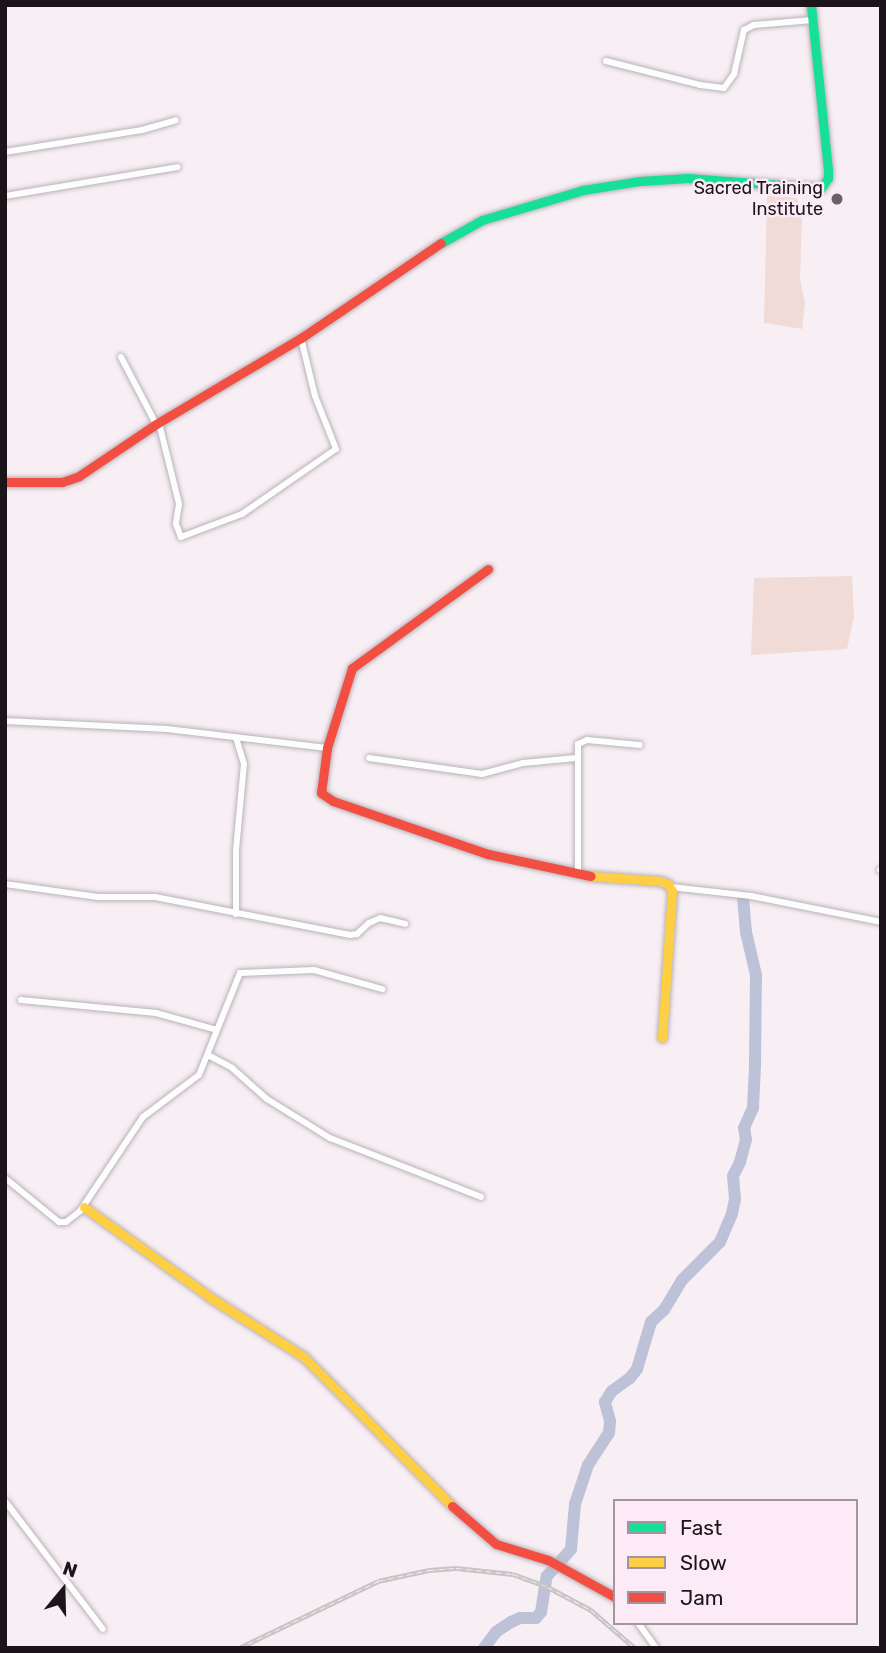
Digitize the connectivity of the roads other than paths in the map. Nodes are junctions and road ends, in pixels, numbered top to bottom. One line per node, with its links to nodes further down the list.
1 (811, 5): 2 (street)
2 (813, 20): 3 (street); 8 (street)
3 (606, 61)
4 (176, 120): 5 (street)
5 (5, 152)
6 (178, 167): 7 (street)
7 (5, 196)
8 (301, 338): 10 (street); 10 (street)
9 (121, 357): 10 (street)
10 (157, 424): 11 (street)
11 (5, 482)
12 (488, 569): 16 (street)
13 (5, 721): 14 (street)
14 (236, 737): 16 (street); 22 (street)
15 (639, 745): 18 (street)
16 (327, 748): 19 (street)
17 (369, 758): 18 (street)
18 (576, 758): 19 (street)
19 (578, 873): 21 (street)
20 (5, 884): 22 (street)
21 (671, 887): 23 (street); 28 (street)
22 (236, 914): 24 (street)
23 (881, 922)
24 (405, 924)
25 (382, 989): 27 (street)
26 (21, 1000): 27 (street)
27 (217, 1030): 29 (street)
28 (662, 1038)
29 (208, 1055): 31 (street); 32 (street)
30 (5, 1178): 32 (street)
31 (481, 1197)
32 (84, 1207): 34 (street)
33 (5, 1501): 36 (street)
34 (613, 1596)
35 (639, 1625): 37 (street)
36 (103, 1629)
37 (656, 1648)

